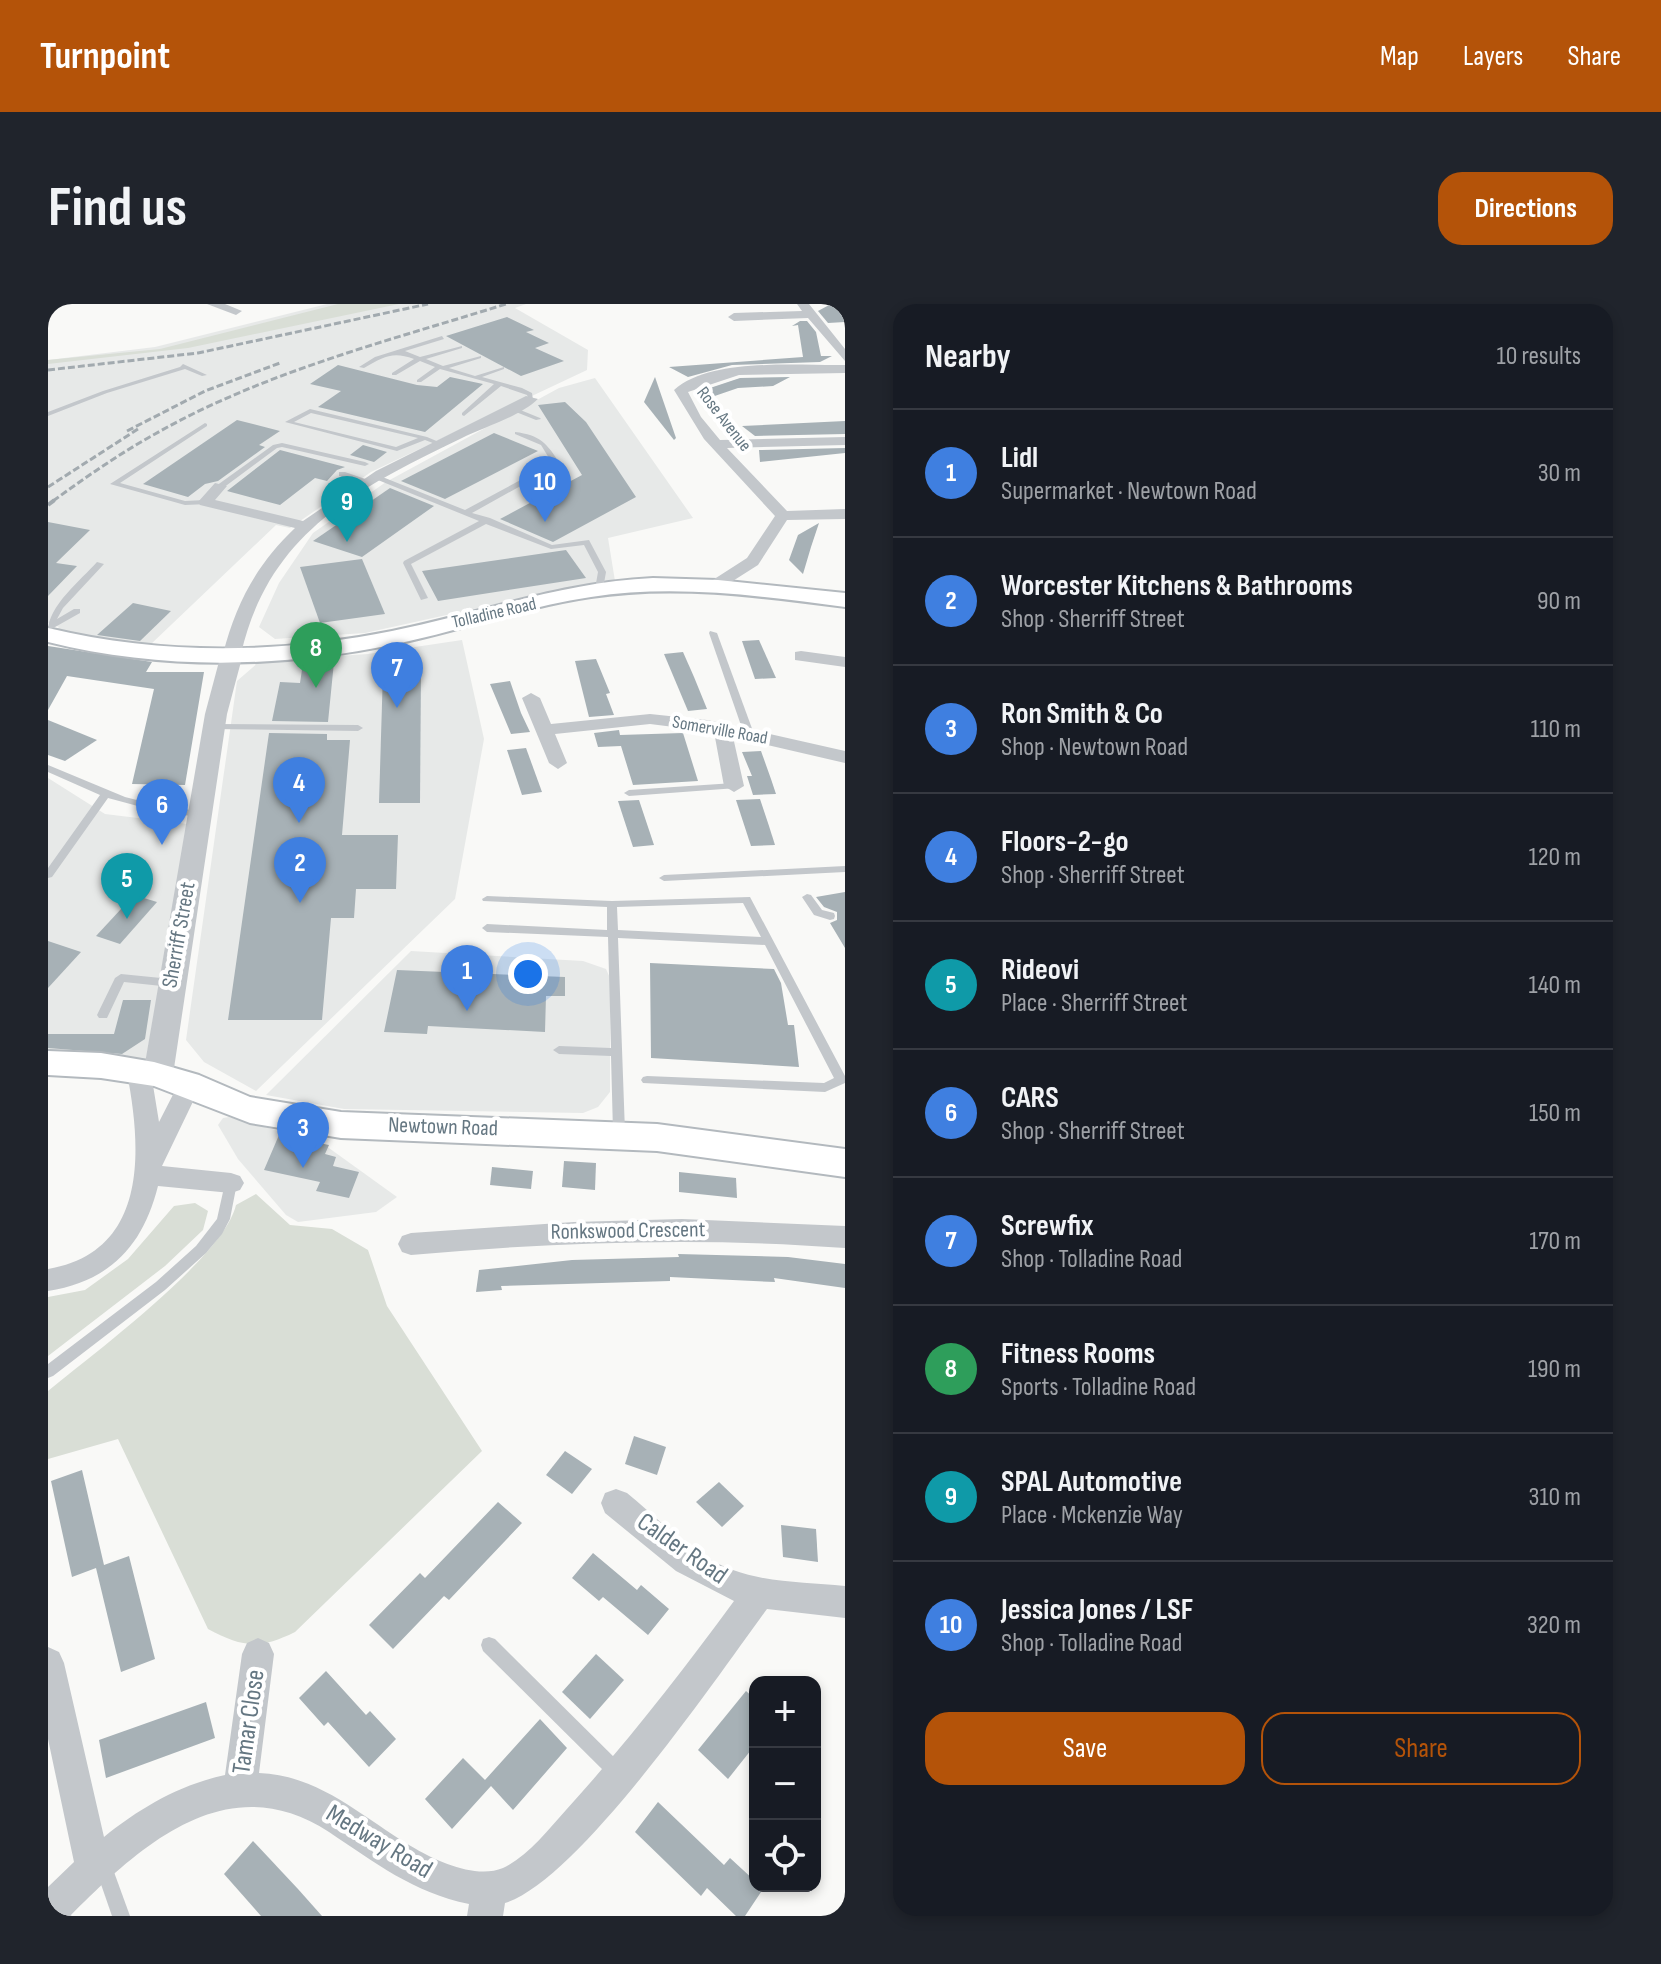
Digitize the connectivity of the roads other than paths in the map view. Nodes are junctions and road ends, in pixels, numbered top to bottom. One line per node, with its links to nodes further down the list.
1 (213, 304): 3 (street)
2 (806, 309): 4 (street); 9 (street)
3 (236, 311)
4 (734, 317)
5 (442, 338): 7 (lane)
6 (460, 347): 10 (lane)
7 (399, 351): 10 (lane); 11 (lane)
8 (479, 357): 12 (lane)
9 (845, 357)
10 (419, 359): 12 (lane); 15 (lane)
11 (362, 367)
12 (441, 368): 17 (lane); 18 (lane)
13 (502, 368): 17 (lane)
14 (845, 369): 29 (street, Rose Avenue)
15 (394, 374)
16 (204, 375): 22 (lane)
17 (474, 378): 19 (lane)
18 (419, 381)
19 (499, 384): 20 (lane); 23 (lane)
20 (531, 399): 21 (street)
21 (513, 409): 24 (lane); 30 (street)
22 (48, 414)
23 (464, 414)
24 (538, 419)
25 (205, 425): 35 (lane)
26 (517, 433): 36 (lane)
27 (425, 438): 27 (lane); 30 (lane)
28 (845, 441): 29 (street)
29 (718, 444): 38 (street, Rose Avenue)
30 (443, 445): 33 (street)
31 (365, 464): 34 (lane)
32 (342, 474): 33 (lane)
33 (373, 480): 36 (lane); 40 (street)
34 (220, 486): 35 (street)
35 (205, 502): 40 (street)
36 (468, 512): 39 (lane)
37 (845, 514): 38 (street)
38 (783, 516): 42 (street)
39 (487, 520): 43 (lane); 44 (lane)
40 (306, 526): 49 (street)
41 (100, 564): 46 (lane)
42 (711, 588): 43 (main road, Tolladine Road); 45 (main road, Tolladine Road)
43 (599, 589): 49 (main road, Tolladine Road)
44 (424, 598)
45 (845, 600)
46 (77, 611)
47 (713, 633): 59 (lane)
48 (48, 635): 49 (main road, Tolladine Road)
49 (232, 654): 55 (street, Sherriff Street)
50 (801, 656): 51 (street)
51 (845, 662)
52 (643, 696): 54 (street)
53 (531, 698): 58 (street)
54 (650, 719): 57 (street, Somerville Road); 58 (street, Somerville Road)
55 (214, 727): 56 (lane); 66 (street, Sherriff Street)
56 (358, 728)
57 (722, 728): 59 (street, Somerville Road); 63 (street)
58 (545, 730): 61 (street)
59 (749, 734): 60 (street, Somerville Road)
60 (845, 757)
61 (558, 763)
62 (48, 768): 65 (lane)
63 (734, 786): 64 (lane)
64 (629, 793)
65 (106, 794): 66 (lane); 68 (lane)
66 (199, 814): 77 (street, Sherriff Street)
67 (845, 869): 69 (lane)
68 (48, 875)
69 (664, 878)
70 (807, 897): 73 (lane)
71 (487, 899): 72 (lane)
72 (612, 904): 75 (lane); 76 (lane)
73 (830, 916)
74 (487, 928): 75 (lane)
75 (614, 934): 76 (lane); 80 (lane)
76 (768, 941): 83 (lane)
77 (171, 983): 78 (lane); 82 (street, Sherriff Street)
78 (103, 1015)
79 (559, 1050): 80 (lane)
80 (615, 1052): 84 (lane)
81 (48, 1063): 82 (main road, Newtown Road)
82 (162, 1077): 84 (main road, Newtown Road); 86 (street); 86 (street)
83 (647, 1080)
84 (619, 1132): 85 (main road, Newtown Road)
85 (845, 1163)
86 (148, 1172): 87 (street); 90 (street)
87 (231, 1183): 91 (lane)
88 (845, 1237): 89 (street, Ronkswood Crescent)
89 (411, 1244)
90 (48, 1280)
91 (48, 1372)
92 (616, 1503): 93 (street, Calder Road)
93 (759, 1593): 94 (street, Calder Road); 98 (street, Medway Road)
94 (845, 1602)
95 (489, 1645): 98 (lane)
96 (258, 1654): 99 (street, Tamar Close)
97 (48, 1663): 100 (street)
98 (619, 1774): 101 (street, Medway Road)
99 (240, 1789): 100 (street, Medway Road); 101 (street, Medway Road)
100 (97, 1864): 102 (street, Medway Road); 103 (lane)
101 (487, 1901)
102 (48, 1912)
103 (121, 1916)

